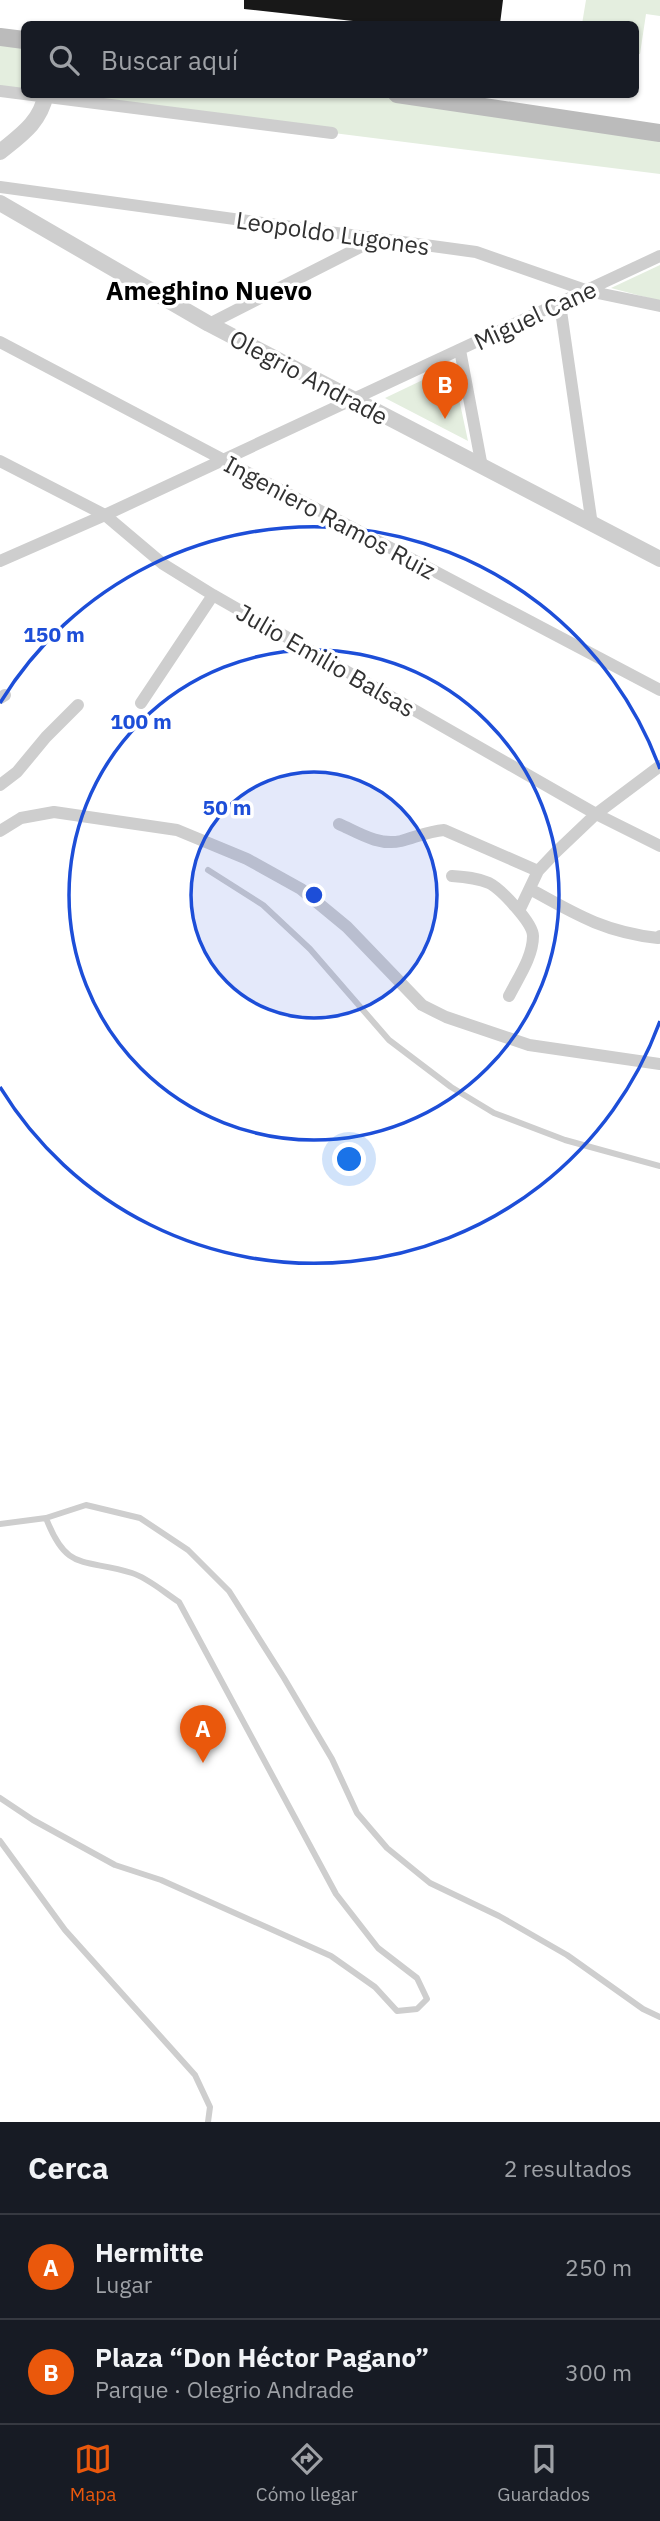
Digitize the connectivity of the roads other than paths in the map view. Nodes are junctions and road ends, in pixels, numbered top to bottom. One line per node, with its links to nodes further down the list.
1 (0, 37): 2 (main road)
2 (21, 40)
3 (0, 91): 4 (street)
4 (21, 93)
5 (45, 98): 10 (street)
6 (61, 98): 8 (street)
7 (424, 98): 9 (main road)
8 (332, 133)
9 (660, 133)
10 (0, 152)
11 (0, 187): 13 (street, Leopoldo Lugones)
12 (0, 204): 18 (street, Olegrio Andrade)
13 (376, 239): 15 (street, Leopoldo Lugones); 18 (street)
14 (660, 256): 15 (street, Miguel Cane)
15 (588, 290): 16 (street, Miguel Cane); 17 (street, Leopoldo Lugones)
16 (559, 304): 20 (street, Miguel Cane); 26 (street)
17 (660, 306)
18 (209, 324): 21 (street, Olegrio Andrade)
19 (0, 342): 23 (street, Ingeniero Ramos Ruiz)
20 (460, 350): 21 (street, Miguel Cane); 24 (street)
21 (353, 400): 23 (street, Miguel Cane); 24 (street, Olegrio Andrade)
22 (0, 461): 25 (street, Julio Emilio Balsas)
23 (222, 461): 25 (street, Miguel Cane); 30 (street, Ingeniero Ramos Ruiz)
24 (482, 467): 26 (street, Olegrio Andrade)
25 (105, 515): 28 (street, Miguel Cane); 29 (street, Julio Emilio Balsas)
26 (592, 525): 27 (street, Olegrio Andrade)
27 (660, 559)
28 (0, 561)
29 (213, 596): 31 (street); 35 (street, Julio Emilio Balsas)
30 (660, 690)
31 (141, 703)
32 (78, 705): 34 (street)
33 (660, 766): 35 (street)
34 (0, 785)
35 (596, 814): 38 (street, Julio Emilio Balsas); 40 (street)
36 (339, 824): 40 (street)
37 (0, 831): 46 (street)
38 (660, 846)
39 (208, 870): 47 (lane)
40 (538, 871): 42 (street)
41 (452, 876): 43 (street)
42 (530, 889): 43 (street); 44 (street)
43 (519, 911): 45 (street)
44 (660, 936)
45 (509, 996)
46 (660, 1064)
47 (660, 1166)
48 (46, 1518): 49 (lane); 50 (lane); 52 (lane)
49 (0, 1524)
50 (0, 1798)
51 (0, 1841): 53 (lane)
52 (660, 2017)
53 (208, 2122)

